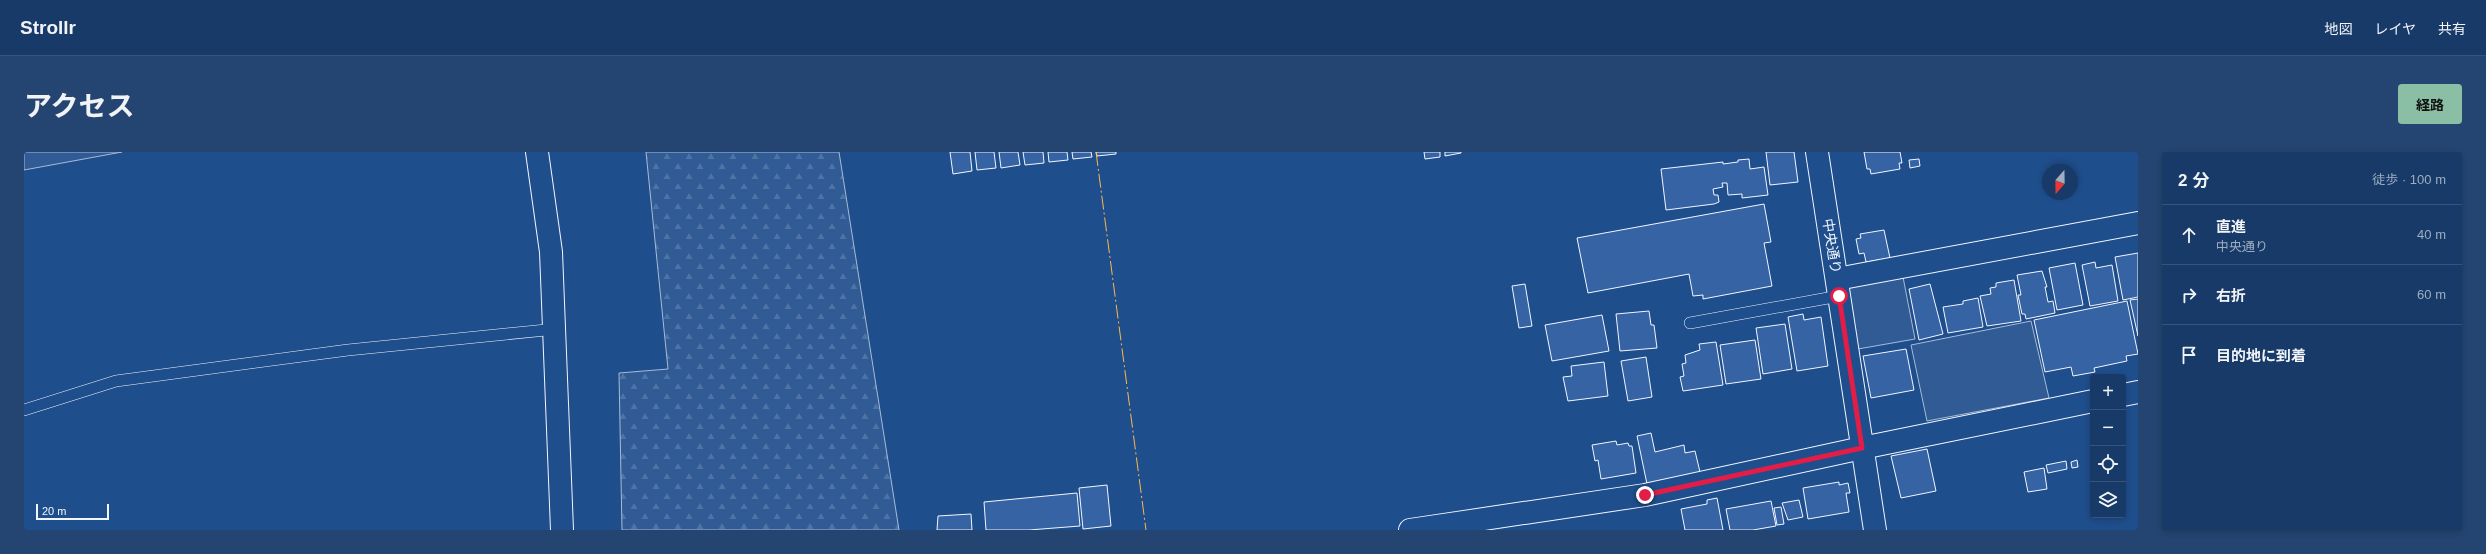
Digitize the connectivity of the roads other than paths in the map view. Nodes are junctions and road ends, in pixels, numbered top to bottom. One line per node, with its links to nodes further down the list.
1 (537, 152): 6 (street)
2 (1817, 152): 4 (street, 中央通り)
3 (2138, 223): 4 (street)
4 (1838, 288): 5 (lane); 11 (street, 中央通り)
5 (1690, 323)
6 (556, 329): 10 (lane); 12 (street)
7 (2138, 392): 8 (street)
8 (2126, 394)
9 (2090, 402): 11 (street)
10 (24, 410)
11 (1862, 448): 13 (street); 14 (street, 中央通り)
12 (562, 530)
13 (1410, 530)
14 (1875, 530)

